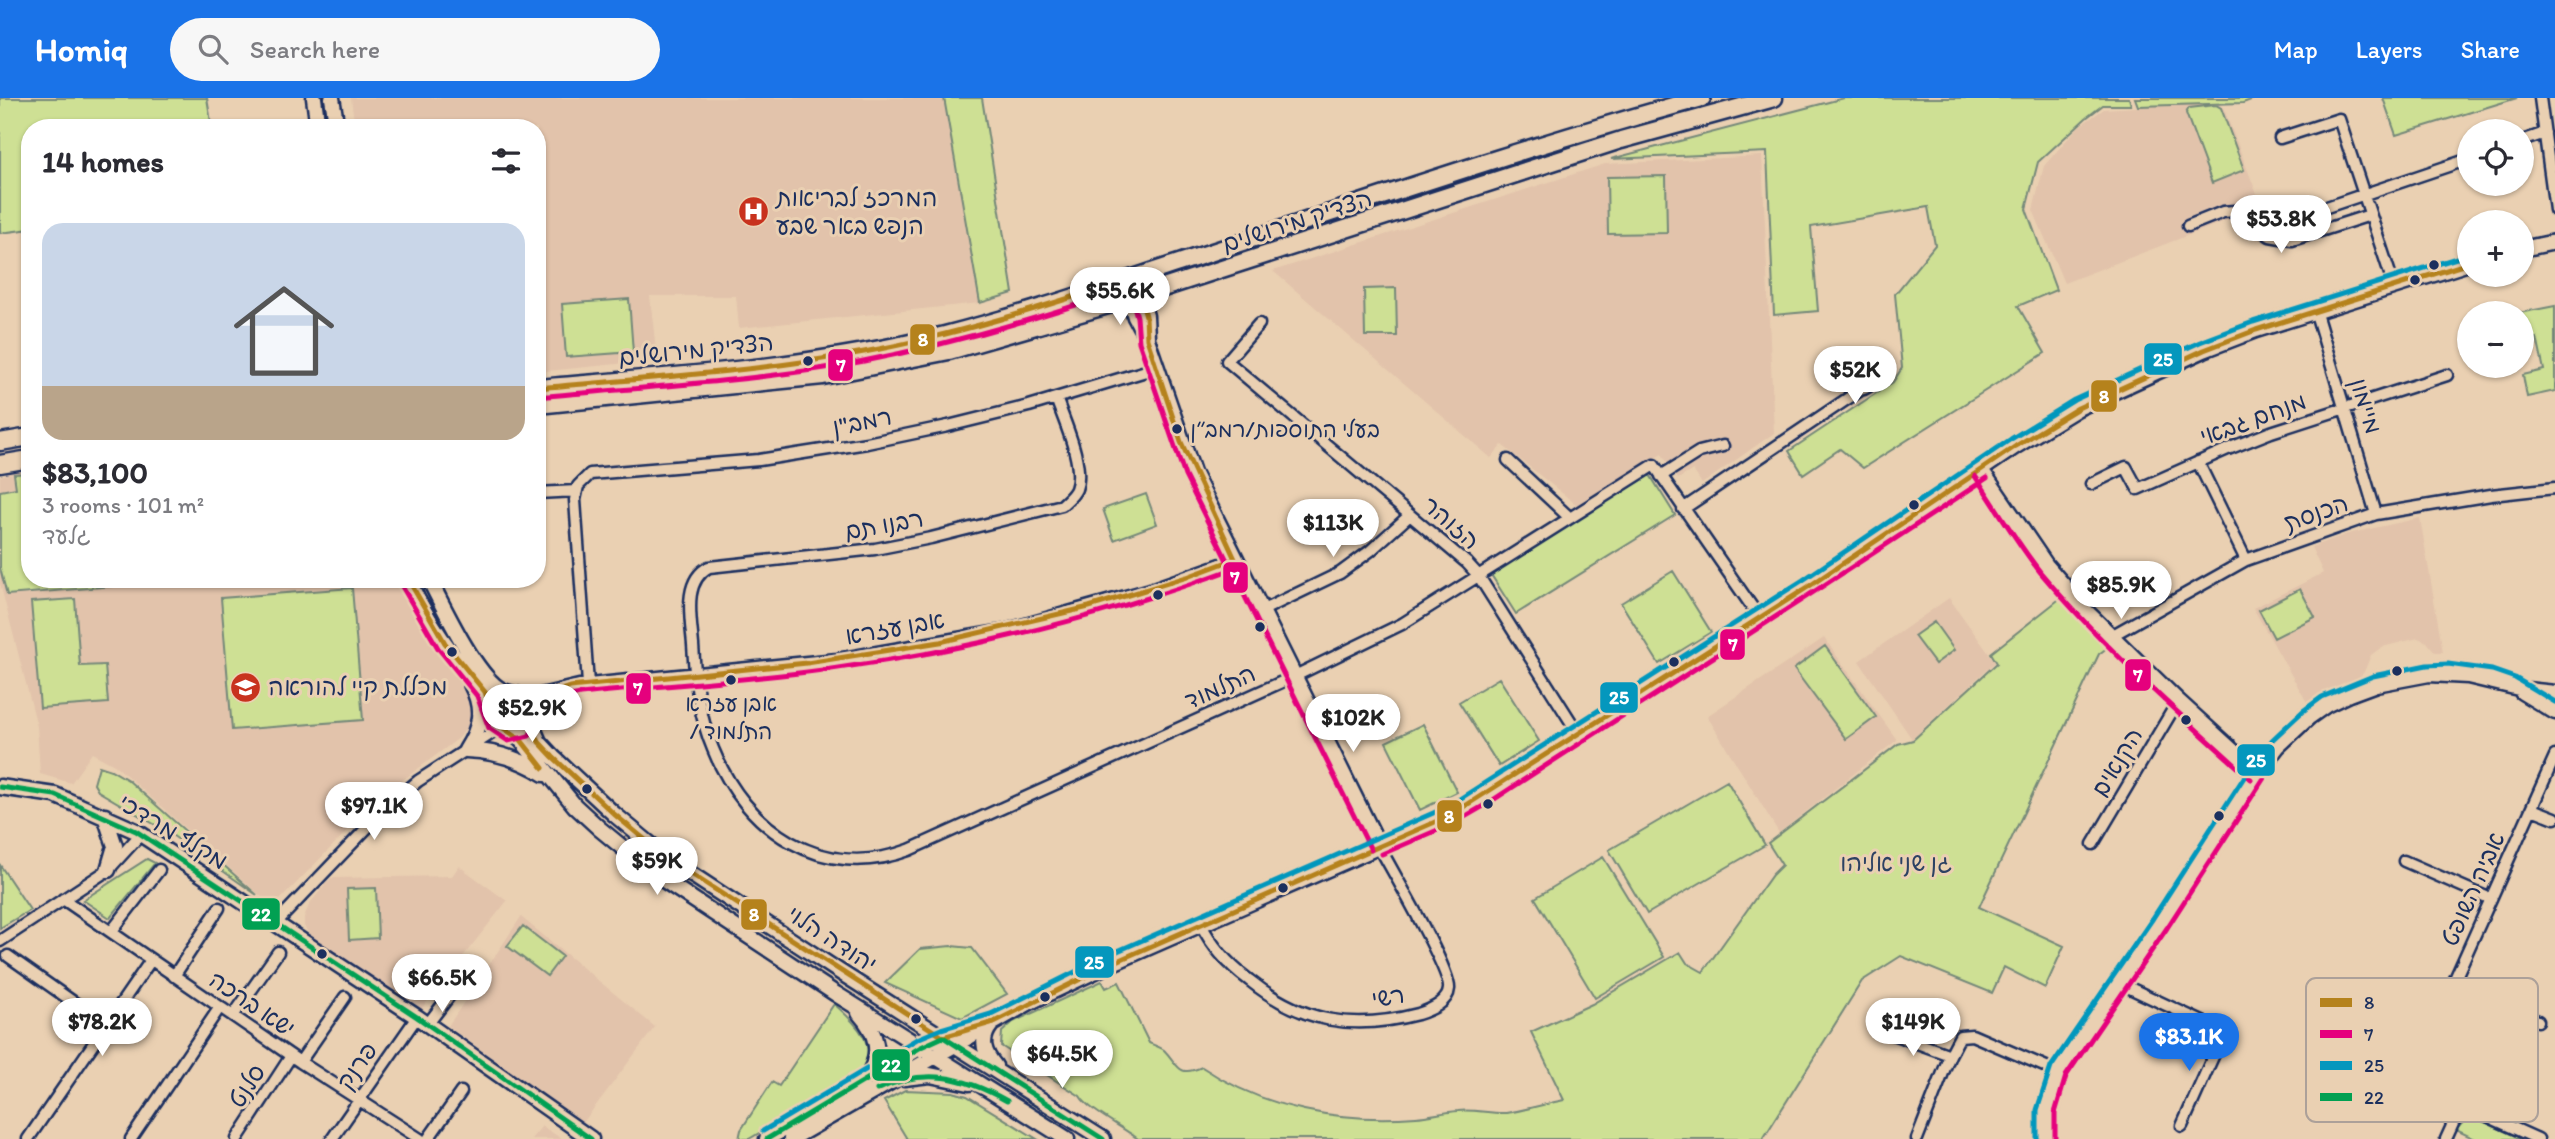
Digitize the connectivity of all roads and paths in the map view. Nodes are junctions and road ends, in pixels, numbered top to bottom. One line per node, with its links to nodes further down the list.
1 (314, 98): 6 (street)
2 (332, 98): 7 (street)
3 (1702, 98): 19 (main road, הצדיק מירושלים)
4 (1774, 98): 21 (main road, הצדיק מירושלים)
5 (2540, 98): 9 (street)
6 (317, 119)
7 (336, 119)
8 (2280, 138): 11 (street)
9 (2548, 139): 12 (street)
10 (2457, 163): 11 (street)
11 (2364, 194): 13 (street); 14 (street)
12 (2555, 210)
13 (2370, 215): 15 (street); 20 (street)
14 (2294, 218)
15 (2188, 226)
16 (2555, 242): 17 (street)
17 (2534, 246)
18 (2457, 267): 20 (street)
19 (1130, 279): 21 (street); 26 (main road, הצדיק מירושלים)
20 (2393, 286): 22 (street)
21 (1135, 297): 24 (street); 29 (main road, הצדיק מירושלים)
22 (2315, 310): 30 (street, מיימון); 38 (street)
23 (1259, 324): 46 (street, הזוהר)
24 (1156, 368): 28 (street, רמב"ן); 48 (street)
25 (2447, 375): 30 (street, מנחם גבאי)
26 (546, 387)
27 (1859, 391): 44 (street)
28 (1056, 398): 42 (street, רמב"ן); 57 (street, רבנו תם)
29 (546, 404)
30 (2345, 408): 36 (street, מנחם גבאי); 45 (street, מיימון)
31 (21, 438): 32 (main road)
32 (0, 442)
33 (1723, 446): 39 (street)
34 (21, 460): 37 (main road)
35 (1508, 460): 47 (street)
36 (2198, 462): 40 (street, מנחם גבאי); 49 (street)
37 (0, 464)
38 (1982, 471): 54 (street); 55 (street)
39 (1661, 476): 44 (street); 47 (street, התלמוד)
40 (2091, 484)
41 (2555, 488): 45 (street, הכנסת)
42 (577, 491): 43 (street); 59 (street)
43 (546, 493)
44 (1683, 509): 54 (street)
45 (2376, 514): 49 (street, הכנסת)
46 (1410, 515): 50 (street, הזוהר); 53 (street)
47 (1570, 518): 50 (street, התלמוד)
48 (1235, 558): 53 (street); 57 (street, אבן עזרא)
49 (2246, 560): 55 (street, הכנסת)
50 (1478, 575): 58 (street, התלמוד); 70 (street, הזוהר)
51 (413, 588): 56 (street)
52 (434, 588): 63 (street)
53 (1263, 610): 58 (street)
54 (1759, 617): 70 (street)
55 (2111, 636): 65 (street)
56 (460, 664): 66 (street); 71 (street)
57 (695, 674): 58 (street, התלמוד); 59 (street, אבן עזרא)
58 (1295, 676): 81 (street)
59 (588, 684): 61 (street, אבן עזרא)
60 (2512, 686): 62 (street); 67 (street); 73 (street)
61 (552, 691): 63 (street, אבן עזרא); 68 (street)
62 (2555, 693)
63 (518, 696): 66 (street); 68 (street)
64 (2555, 699): 67 (street)
65 (2178, 701): 73 (street); 80 (street, הקנאים)
66 (493, 711): 69 (street)
67 (2555, 712)
68 (531, 719): 69 (street); 107 (street, יהודה הלוי)
69 (506, 731): 71 (street); 74 (street, יהודה הלוי)
70 (1578, 733): 81 (street)
71 (466, 750): 74 (street); 88 (street)
72 (2555, 756): 76 (street, אביה השופט)
73 (2257, 773): 98 (street)
74 (551, 778): 100 (street, יהודה הלוי)
75 (0, 787): 77 (street, מקלף מרדכי)
76 (2532, 809): 78 (street); 86 (street, אביה השופט)
77 (105, 816): 79 (street, מקלף מרדכי); 83 (street)
78 (2555, 818)
79 (141, 834): 83 (street); 88 (street, מקלף מרדכי)
80 (2093, 844)
81 (1379, 846): 89 (street); 89 (street, רשי)
82 (2404, 861): 86 (street)
83 (108, 870): 85 (street)
84 (159, 870): 90 (street)
85 (63, 899): 90 (street, ישא ברכה); 91 (street)
86 (2491, 899): 97 (street, אביה השופט)
87 (219, 908): 95 (street)
88 (275, 924): 103 (street, מקלף מרדכי)
89 (1201, 924): 104 (street)
90 (111, 932): 94 (street, ישא ברכה)
91 (0, 941)
92 (278, 952): 102 (street)
93 (8, 956): 105 (street)
94 (151, 960): 95 (street, ישא ברכה); 105 (street)
95 (174, 976): 101 (street, ישא ברכה)
96 (463, 978): 103 (street, פרנק)
97 (2457, 978)
98 (2119, 983): 112 (street); 121 (street)
99 (345, 997): 111 (street, סלנט)
100 (849, 1002): 108 (street, יהודה הלוי); 115 (street)
101 (220, 1007): 102 (street, ישא ברכה); 123 (street)
102 (233, 1016): 111 (street, ישא ברכה)
103 (422, 1021): 118 (street, פרנק); 128 (street, מקלף מרדכי)
104 (994, 1022): 107 (street); 113 (street)
105 (106, 1025): 122 (street)
106 (1887, 1032): 109 (street)
107 (950, 1041): 108 (street); 110 (street); 113 (street, יהודה הלוי)
108 (921, 1047): 110 (street, יהודה הלוי); 115 (street)
109 (1950, 1055): 112 (street); 133 (street)
110 (935, 1056): 114 (street); 116 (street, יהודה הלוי)
111 (296, 1059): 118 (street, ישא ברכה); 124 (street, סלנט)
112 (2058, 1072): 134 (street)
113 (1000, 1073): 132 (street, יהודה הלוי)
114 (889, 1083): 116 (street); 130 (street)
115 (859, 1085): 129 (street)
116 (988, 1089): 131 (street, יהודה הלוי)
117 (461, 1092): 127 (street)
118 (358, 1099): 125 (street, פרנק); 126 (street, ישא ברכה)
119 (2454, 1122): 135 (street)
120 (2501, 1122): 136 (street)
121 (2182, 1126)
122 (28, 1139)
123 (131, 1139)
124 (237, 1139)
125 (332, 1139)
126 (420, 1139)
127 (428, 1139)
128 (591, 1139)
129 (767, 1139)
130 (791, 1139)
131 (1067, 1139)
132 (1103, 1139)
133 (1917, 1139)
134 (2046, 1139)
135 (2446, 1139)
136 (2538, 1139)

